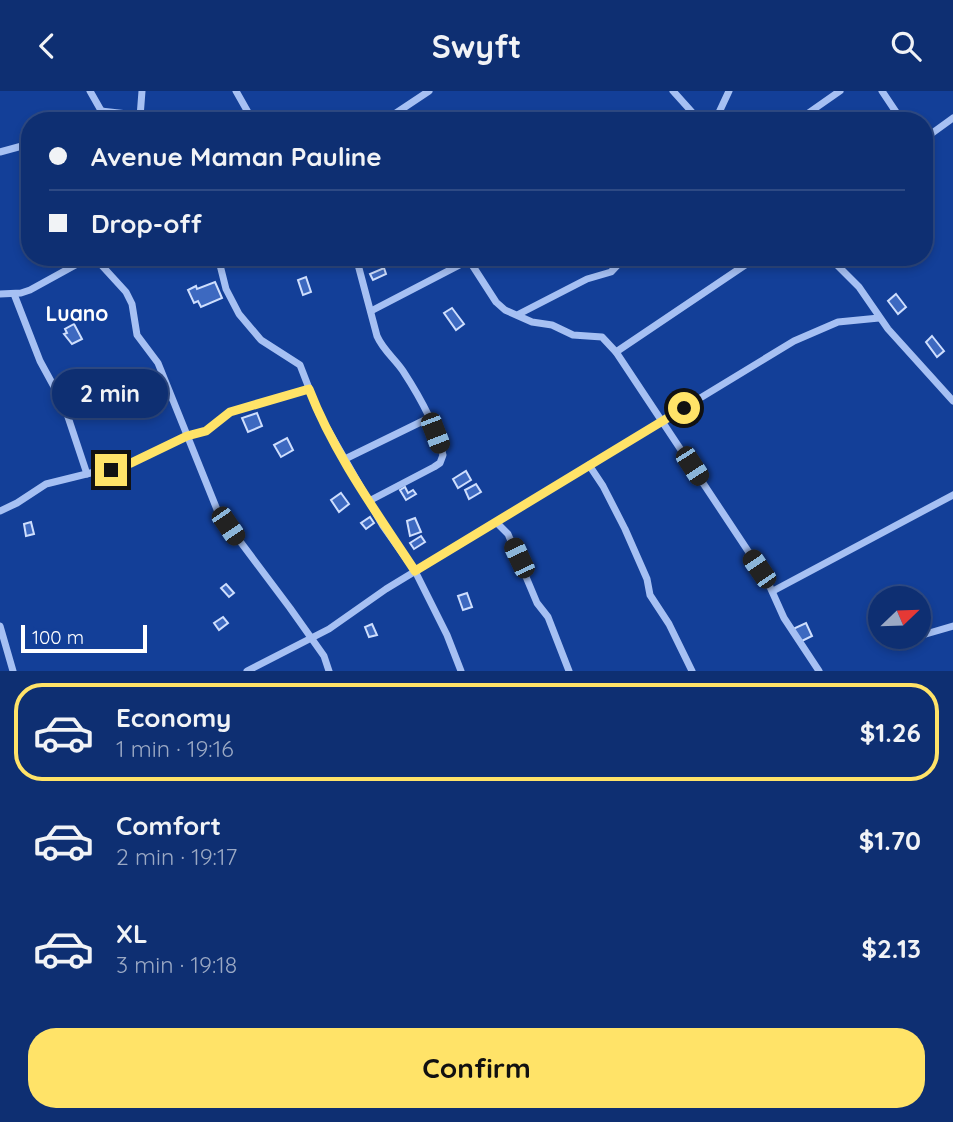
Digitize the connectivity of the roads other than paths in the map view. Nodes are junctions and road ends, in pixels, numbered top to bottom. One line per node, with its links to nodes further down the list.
1 (90, 91): 9 (street)
2 (142, 91): 11 (street)
3 (236, 91): 12 (street)
4 (429, 91): 13 (street)
5 (673, 91): 14 (street)
6 (729, 91): 15 (street)
7 (840, 91): 16 (street)
8 (883, 91): 17 (street)
9 (101, 111): 10 (street)
10 (108, 112)
11 (140, 112)
12 (248, 112)
13 (398, 112)
14 (692, 112)
15 (719, 112)
16 (810, 112)
17 (896, 112)
18 (953, 118): 19 (street)
19 (933, 132)
20 (21, 146): 21 (street)
21 (0, 152)
22 (75, 266): 31 (street)
23 (101, 266): 41 (street)
24 (220, 266): 37 (street)
25 (358, 266): 33 (street)
26 (455, 266): 33 (street)
27 (475, 266): 34 (street)
28 (617, 266): 34 (street)
29 (744, 266): 36 (street)
30 (838, 266): 35 (street)
31 (14, 293): 32 (street); 44 (street)
32 (0, 294)
33 (371, 311): 39 (street)
34 (519, 314): 36 (street)
35 (879, 318): 38 (street); 40 (street)
36 (616, 352): 40 (street)
37 (309, 389): 41 (street); 42 (street)
38 (953, 401)
39 (429, 418): 42 (street); 46 (street)
40 (660, 422): 43 (street); 50 (street)
41 (187, 436): 44 (street); 54 (street)
42 (345, 459): 46 (street)
43 (589, 465): 48 (street); 60 (street)
44 (87, 474): 47 (street)
45 (953, 495): 50 (street)
46 (369, 501): 49 (street)
47 (0, 511)
48 (496, 522): 49 (street); 59 (street)
49 (415, 571): 54 (street); 58 (street)
50 (773, 591): 61 (street)
51 (953, 625): 53 (street)
52 (0, 627): 55 (street)
53 (931, 631)
54 (311, 639): 56 (street); 57 (street)
55 (13, 670)
56 (247, 670)
57 (329, 670)
58 (461, 670)
59 (569, 670)
60 (692, 670)
61 (819, 670)

